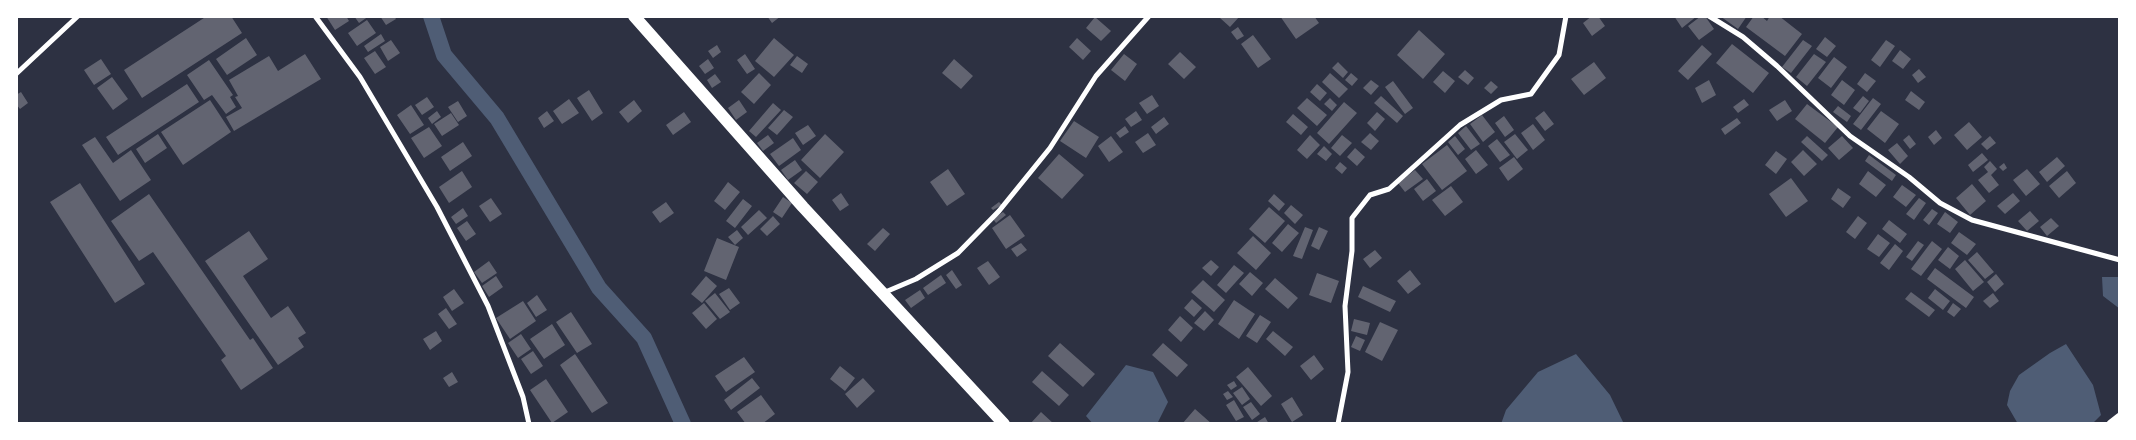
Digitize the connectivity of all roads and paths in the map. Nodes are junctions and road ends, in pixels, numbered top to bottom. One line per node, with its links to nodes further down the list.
1 (78, 16): 7 (street)
2 (315, 16): 11 (street)
3 (634, 16): 9 (main road)
4 (1149, 16): 9 (street)
5 (1566, 16): 13 (street)
6 (1709, 16): 8 (street)
7 (16, 74)
8 (2120, 260)
9 (882, 293): 12 (main road)
10 (2120, 417): 14 (street)
11 (529, 424)
12 (1004, 424)
13 (1338, 424)
14 (2111, 424)

